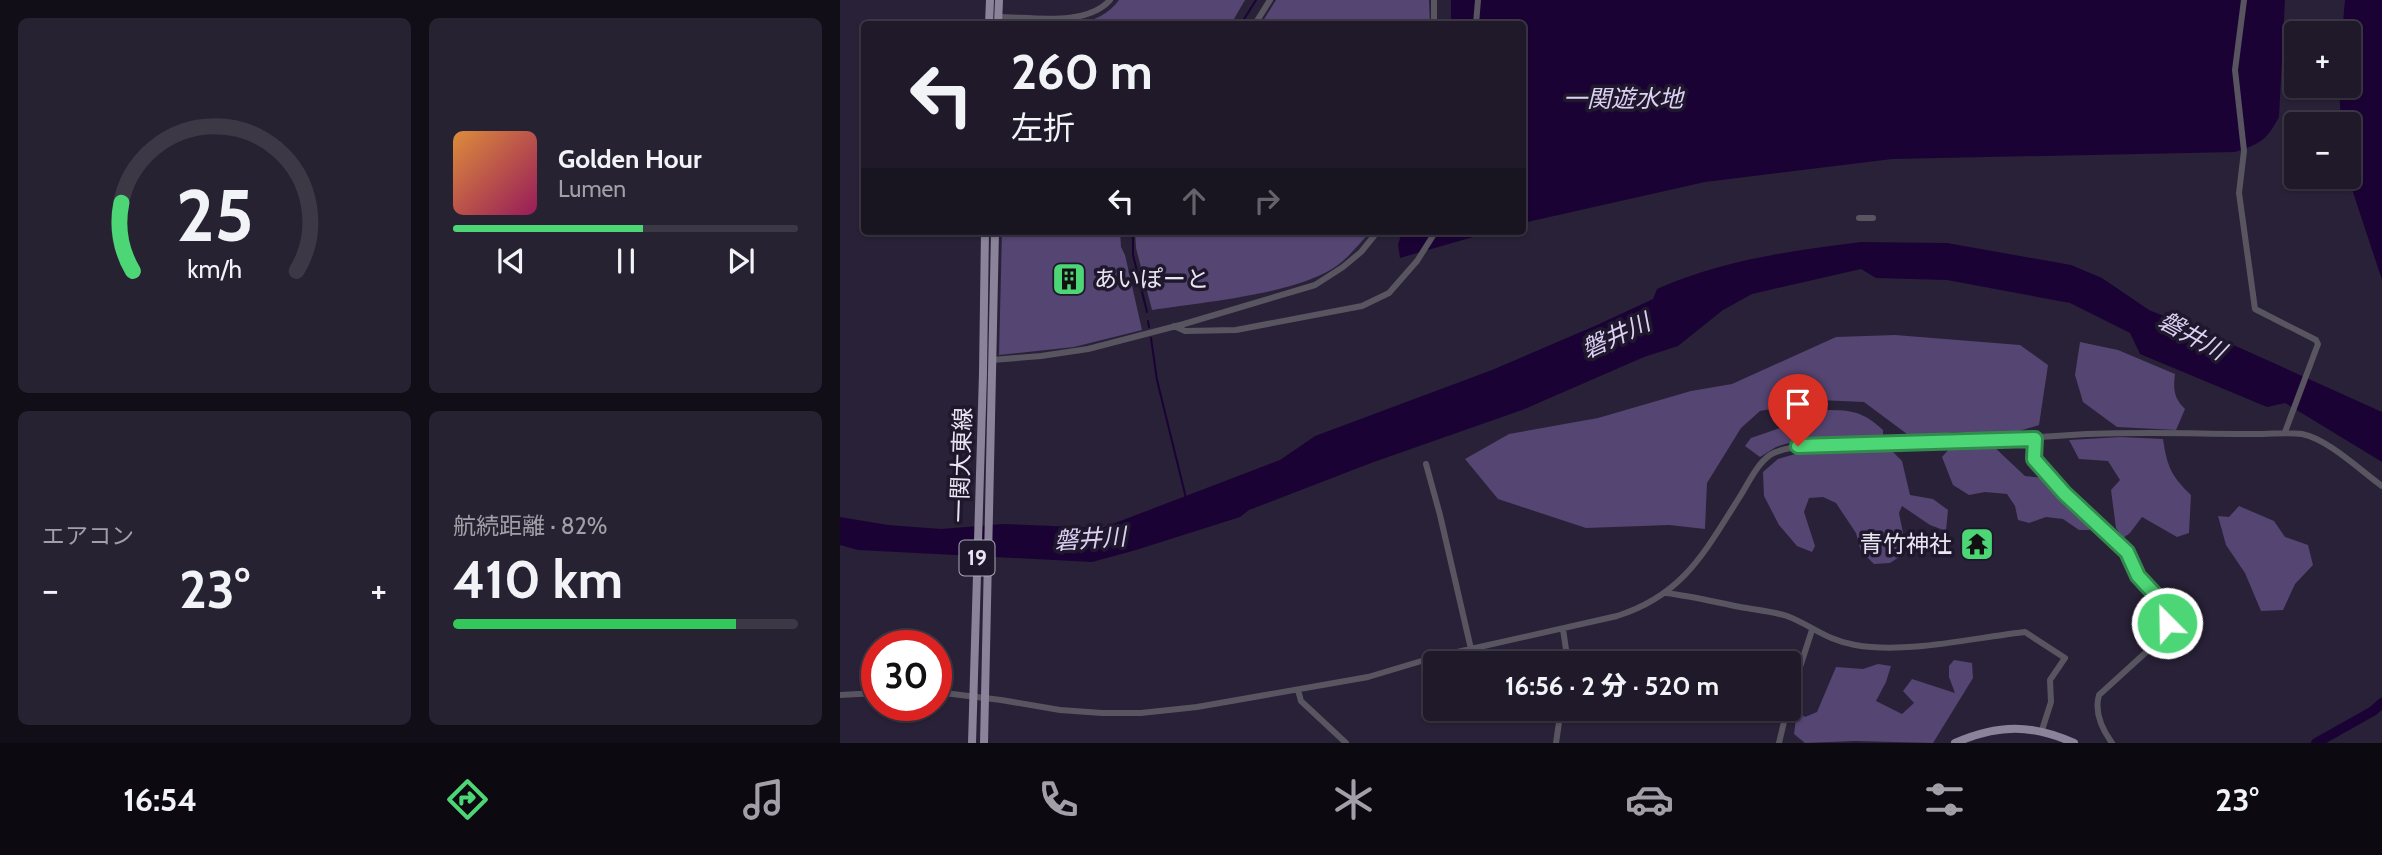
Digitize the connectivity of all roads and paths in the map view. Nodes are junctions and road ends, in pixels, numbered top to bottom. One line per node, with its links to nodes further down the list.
1 (990, 0): 8 (main road)
2 (999, 0): 9 (main road)
3 (1110, 0): 9 (street)
4 (1270, 0): 10 (street)
5 (1434, 0): 11 (street)
6 (1478, 0): 12 (street)
7 (2244, 0): 22 (street)
8 (989, 21)
9 (998, 21)
10 (1257, 21)
11 (1434, 21)
12 (1476, 21)
13 (1859, 218): 14 (street)
14 (1873, 218)
15 (985, 235): 21 (main road, 一関大東線 / 19)
16 (995, 235): 20 (main road, 一関大東線 / 19)
17 (1375, 235): 19 (street)
18 (1433, 235): 19 (street)
19 (1174, 326): 20 (street)
20 (992, 360): 21 (main road, 一関大東線 / 19)
21 (987, 373): 39 (main road, 一関大東線 / 19, bridge); 40 (main road, 一関大東線 / 19, bridge)
22 (2287, 429): 23 (street); 25 (street)
23 (2035, 439): 26 (street); 46 (street)
24 (1426, 464): 29 (street)
25 (2382, 486)
26 (1666, 593): 27 (street); 28 (street)
27 (1563, 629): 29 (street); 30 (street)
28 (1812, 630): 31 (street); 38 (street)
29 (1471, 649): 32 (street)
30 (1566, 651)
31 (1801, 665)
32 (1298, 690): 34 (street); 41 (street)
33 (861, 694): 35 (street)
34 (952, 694)
35 (840, 695)
36 (1559, 721): 42 (street)
37 (1784, 721): 43 (street)
38 (2042, 730): 44 (main road); 45 (main road)
39 (972, 743)
40 (984, 743)
41 (1346, 743)
42 (1556, 743)
43 (1779, 743)
44 (1955, 743)
45 (2074, 743)
46 (2112, 743)

